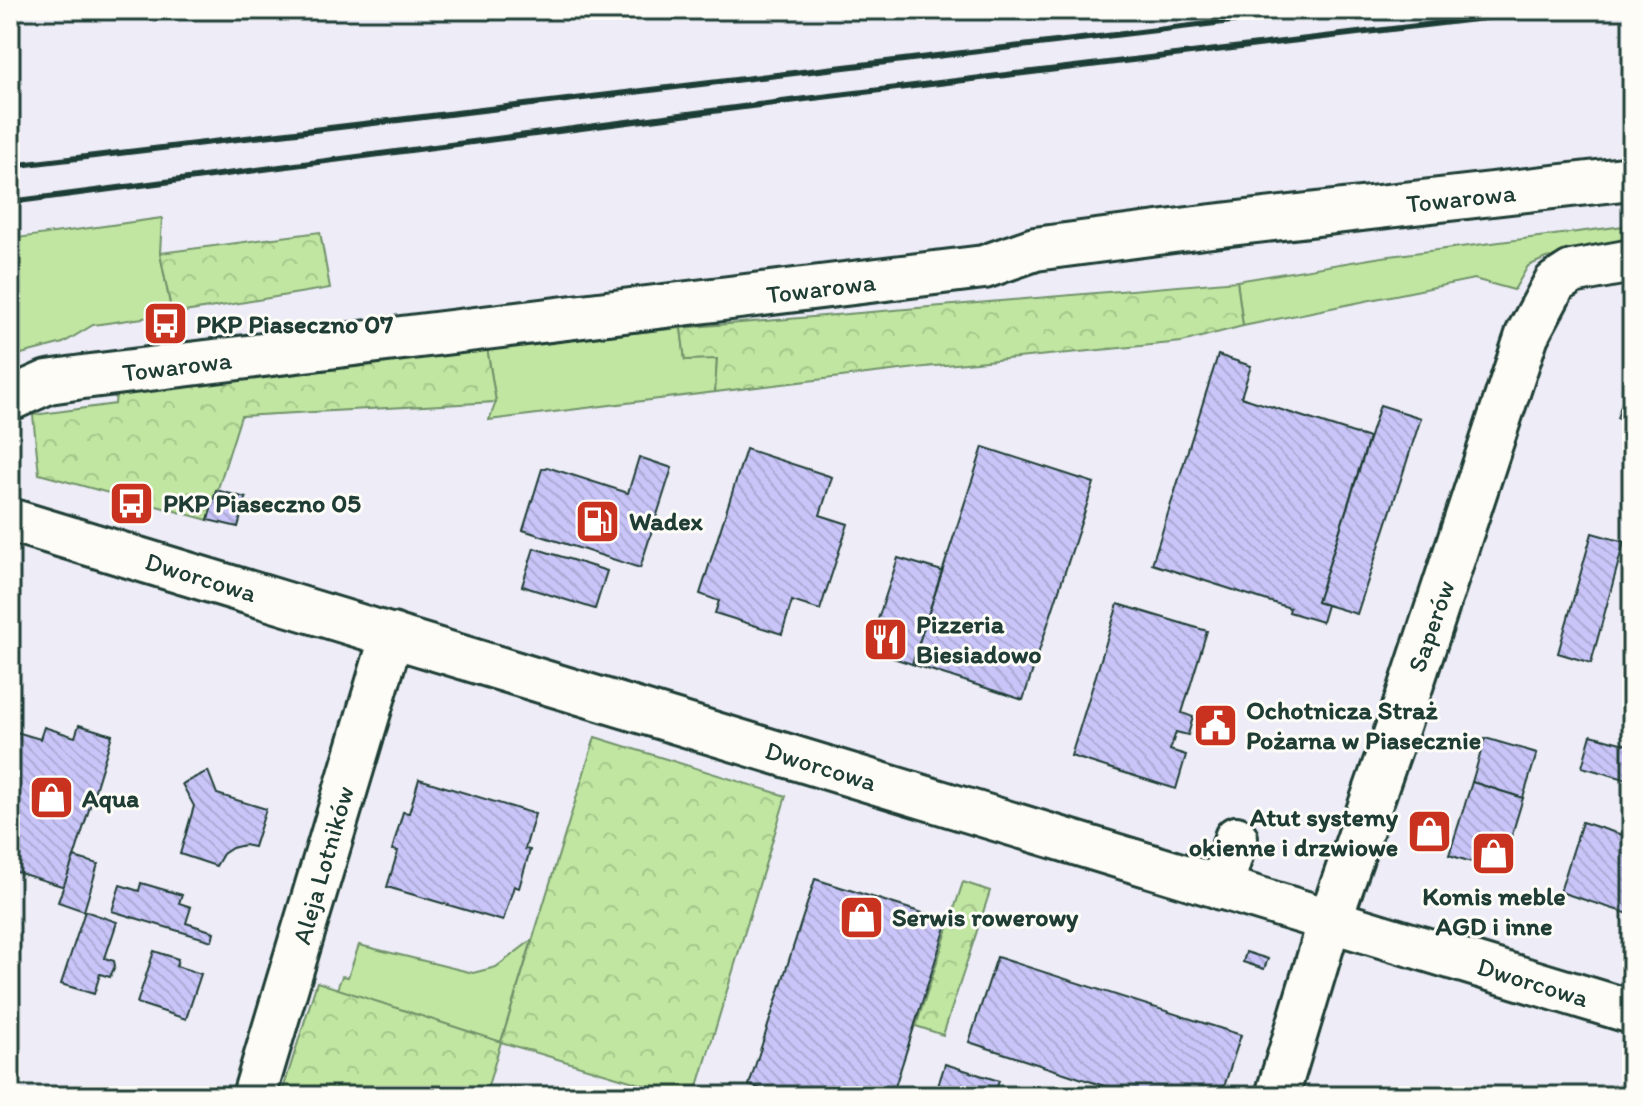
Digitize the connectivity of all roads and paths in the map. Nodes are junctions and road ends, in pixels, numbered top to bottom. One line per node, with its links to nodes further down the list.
1 (1632, 178): 3 (street, Towarowa)
2 (1632, 261): 8 (street, Saperów)
3 (10, 399)
4 (10, 520): 5 (street, Dworcowa)
5 (392, 635): 7 (street, Dworcowa); 10 (street, Aleja Lotników)
6 (1236, 838): 7 (street)
7 (1221, 888): 8 (street, Dworcowa)
8 (1330, 920): 9 (street, Dworcowa); 11 (street, Saperów)
9 (1632, 1012)
10 (254, 1096)
11 (1277, 1096)

